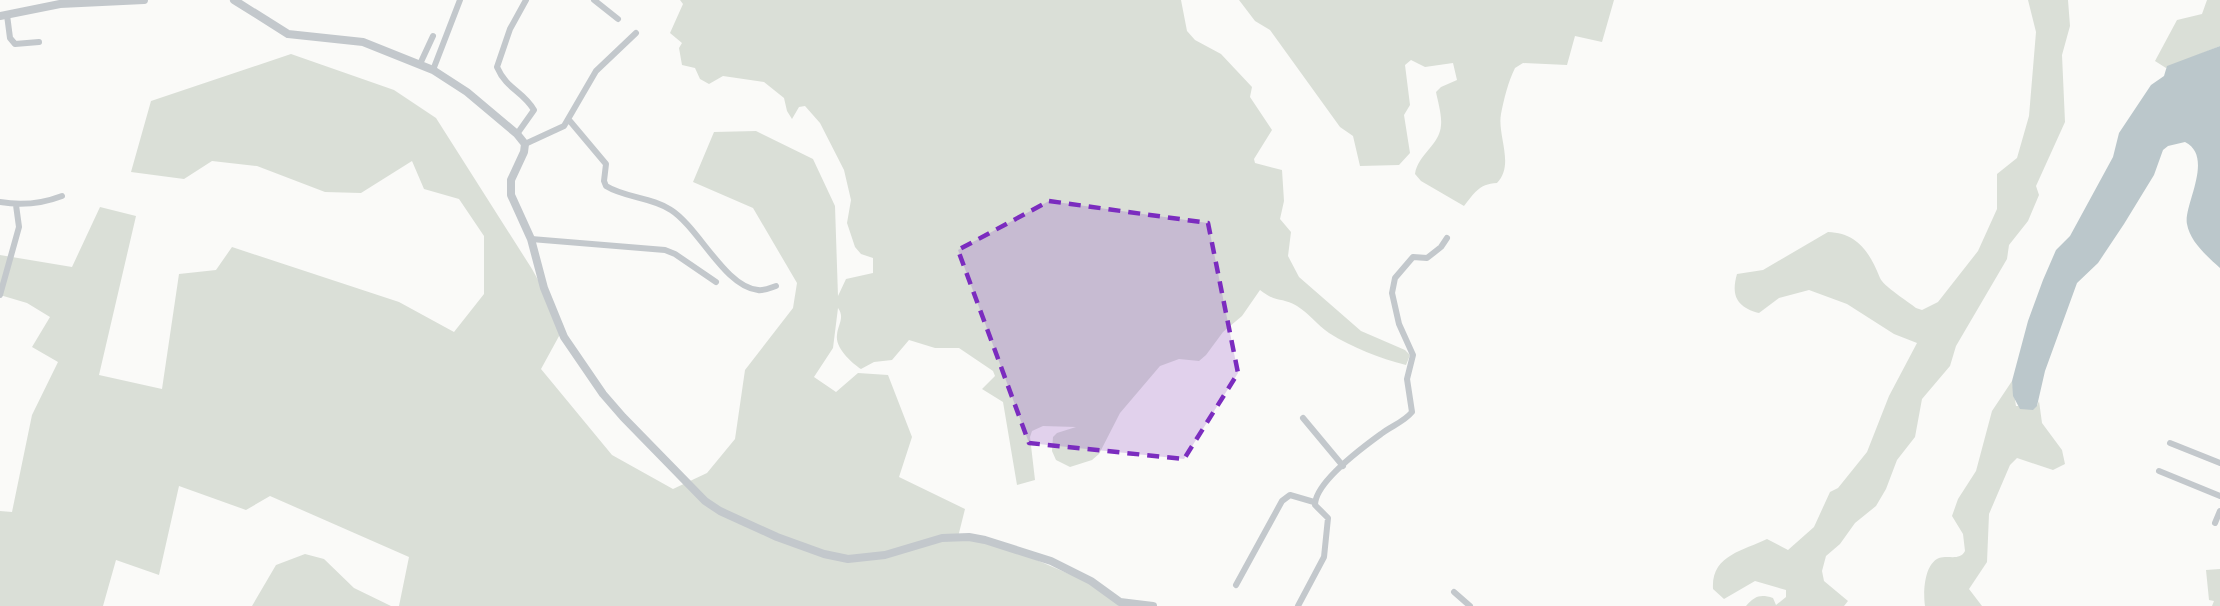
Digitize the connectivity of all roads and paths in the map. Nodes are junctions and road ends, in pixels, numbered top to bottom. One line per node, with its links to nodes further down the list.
1 (144, 0): 7 (street)
2 (234, 0): 6 (street)
3 (460, 0): 13 (street)
4 (526, 0): 15 (street)
5 (594, 0): 8 (street)
6 (245, 2): 12 (street)
7 (4, 15): 11 (street)
8 (618, 19)
9 (636, 33): 14 (street)
10 (433, 36): 12 (street)
11 (39, 42)
12 (420, 64): 13 (street)
13 (433, 70): 15 (street)
14 (568, 120): 16 (street); 23 (street)
15 (517, 134): 16 (street)
16 (525, 144): 21 (street)
17 (62, 196): 19 (street)
18 (0, 202): 19 (street)
19 (16, 205): 24 (street)
20 (1447, 238): 28 (street)
21 (531, 239): 22 (street); 36 (street)
22 (716, 282)
23 (776, 286)
24 (0, 295)
25 (1303, 418): 28 (street)
26 (2170, 443): 27 (street)
27 (2220, 463)
28 (1343, 466): 31 (street)
29 (2159, 471): 30 (street)
30 (2220, 496)
31 (1314, 502): 34 (street); 37 (street)
32 (2220, 511): 33 (street)
33 (2215, 523)
34 (1236, 585)
35 (1454, 592): 38 (street)
36 (1153, 606)
37 (1298, 606)
38 (1470, 606)

